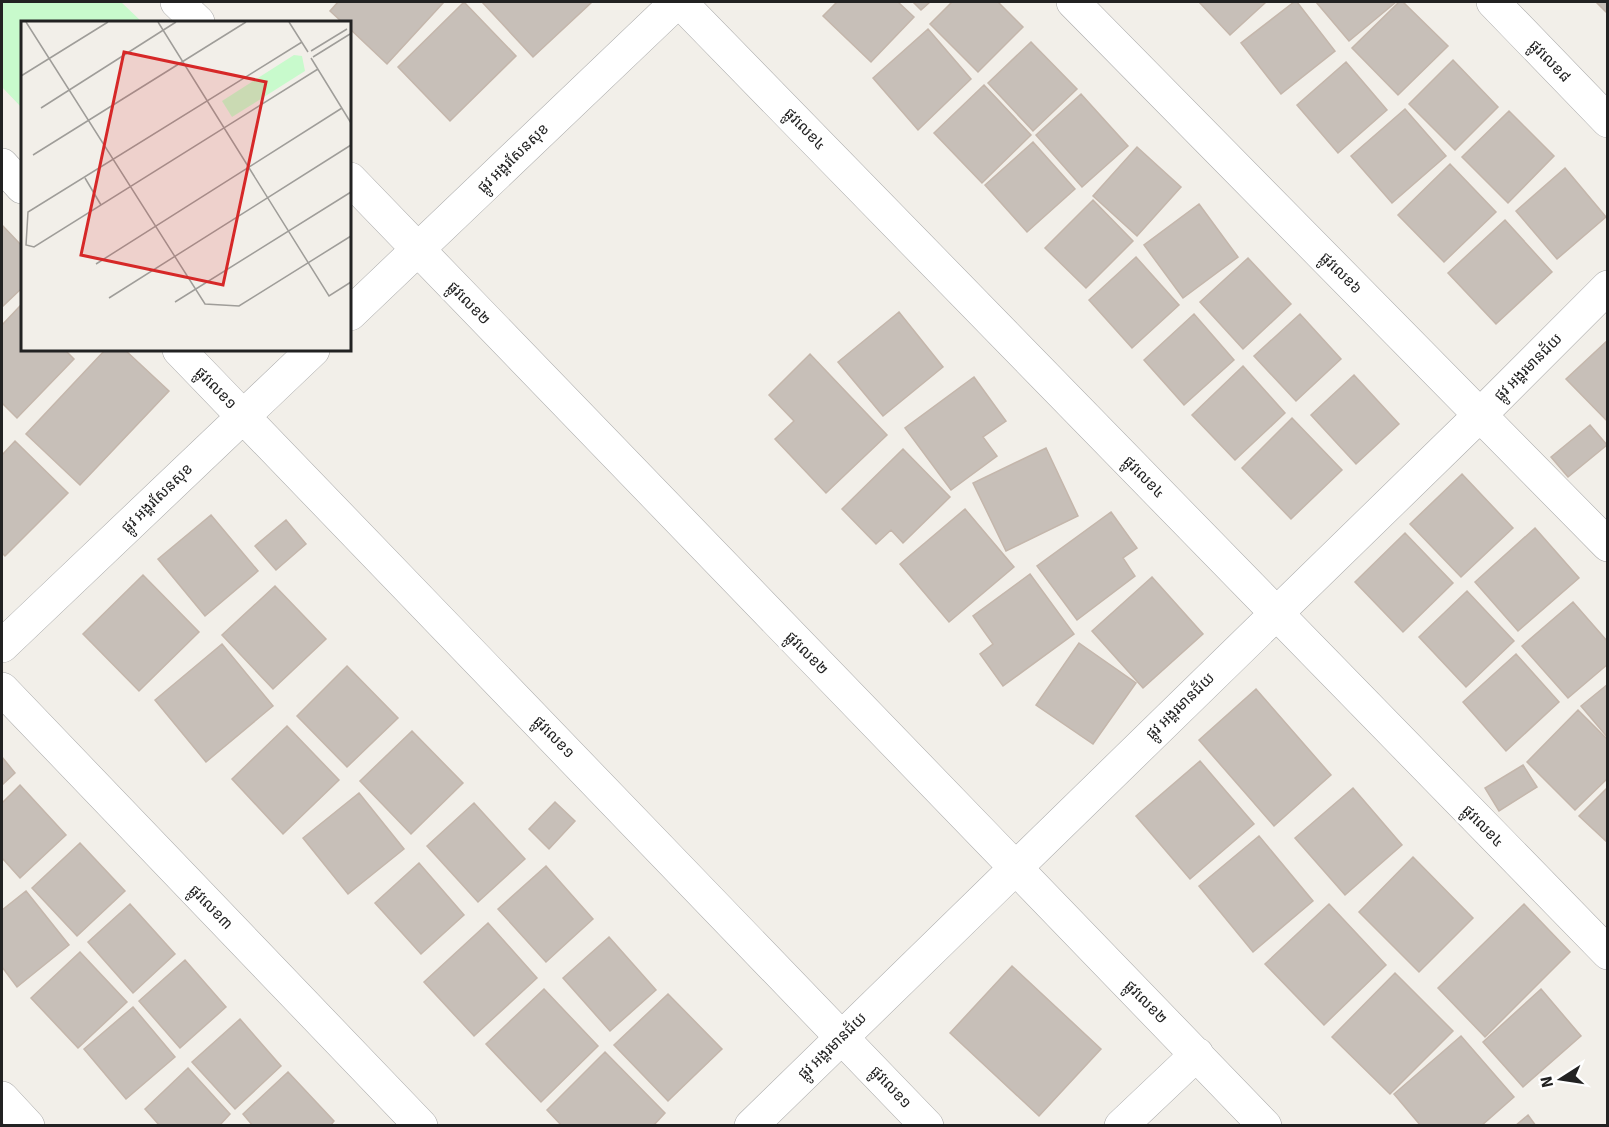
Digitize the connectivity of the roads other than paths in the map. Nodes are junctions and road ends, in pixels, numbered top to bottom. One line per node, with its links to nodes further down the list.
1 (177, 2): 5 (street)
2 (679, 2): 10 (street, ផ្លូវ អង្គរសែនសុខ); 18 (street, ផ្លូវលេខ៤)
3 (1072, 2): 15 (street, ផ្លូវលេខ៦)
4 (1493, 2): 6 (street, ផ្លូវលេខ៨)
5 (197, 21)
6 (1608, 120)
7 (2, 165): 9 (street)
8 (351, 180): 10 (street, ផ្លូវលេខ២)
9 (21, 186)
10 (417, 250): 12 (street, ផ្លូវ អង្គរសែនសុខ); 21 (street, ផ្លូវលេខ២)
11 (1608, 287): 15 (street, ផ្លូវ អង្គរមានជ័យ)
12 (351, 313)
13 (180, 351): 16 (street, ផ្លូវលេខ១)
14 (312, 351): 16 (street, ផ្លូវ អង្គរសែនសុខ)
15 (1481, 414): 17 (street, ផ្លូវលេខ៦); 18 (street, ផ្លូវ អង្គរមានជ័យ)
16 (243, 416): 19 (street, ផ្លូវ អង្គរសែនសុខ); 23 (street, ផ្លូវលេខ១)
17 (1608, 545)
18 (1275, 613): 21 (street, ផ្លូវ អង្គរមានជ័យ); 22 (street, ផ្លូវលេខ៤)
19 (2, 646)
20 (2, 689): 27 (street, ផ្លូវលេខ៣)
21 (1015, 867): 23 (street, ផ្លូវ អង្គរមានជ័យ); 24 (street, ផ្លូវលេខ២)
22 (1608, 953)
23 (843, 1036): 28 (street, ផ្លូវ អង្គរមានជ័យ); 29 (street, ផ្លូវលេខ១)
24 (1197, 1054): 30 (street); 31 (street, ផ្លូវលេខ២)
25 (2, 1098): 26 (street)
26 (28, 1125)
27 (421, 1125)
28 (751, 1125)
29 (927, 1125)
30 (1121, 1125)
31 (1266, 1125)

